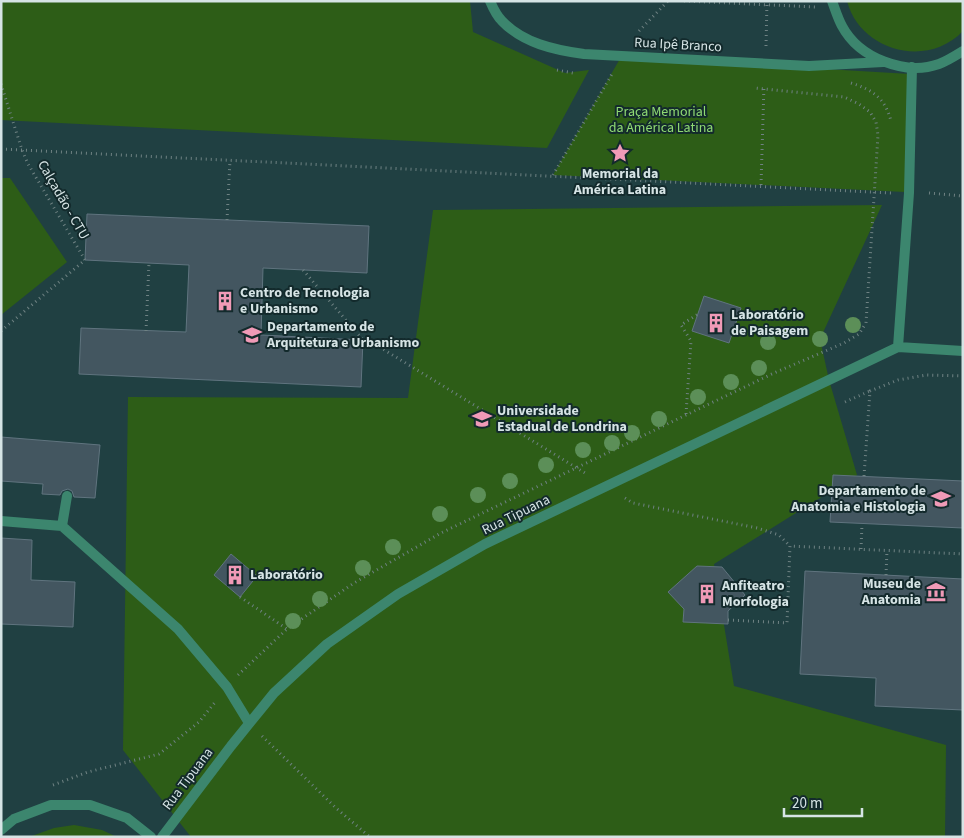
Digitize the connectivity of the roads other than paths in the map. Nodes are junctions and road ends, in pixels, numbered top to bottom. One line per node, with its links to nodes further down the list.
1 (490, 1): 4 (street, Rua Ipê Branco)
2 (834, 5): 4 (street)
3 (963, 52): 5 (street)
4 (884, 62): 5 (street)
5 (912, 67): 6 (street)
6 (898, 347): 7 (street, Rua Tipuana); 11 (street, Rua Tipuana)
7 (963, 351)
8 (67, 496): 10 (street)
9 (1, 521): 10 (street)
10 (62, 526): 11 (street)
11 (249, 724): 14 (street, Rua Tipuana)
12 (1, 830): 13 (street)
13 (151, 837)
14 (162, 837)

